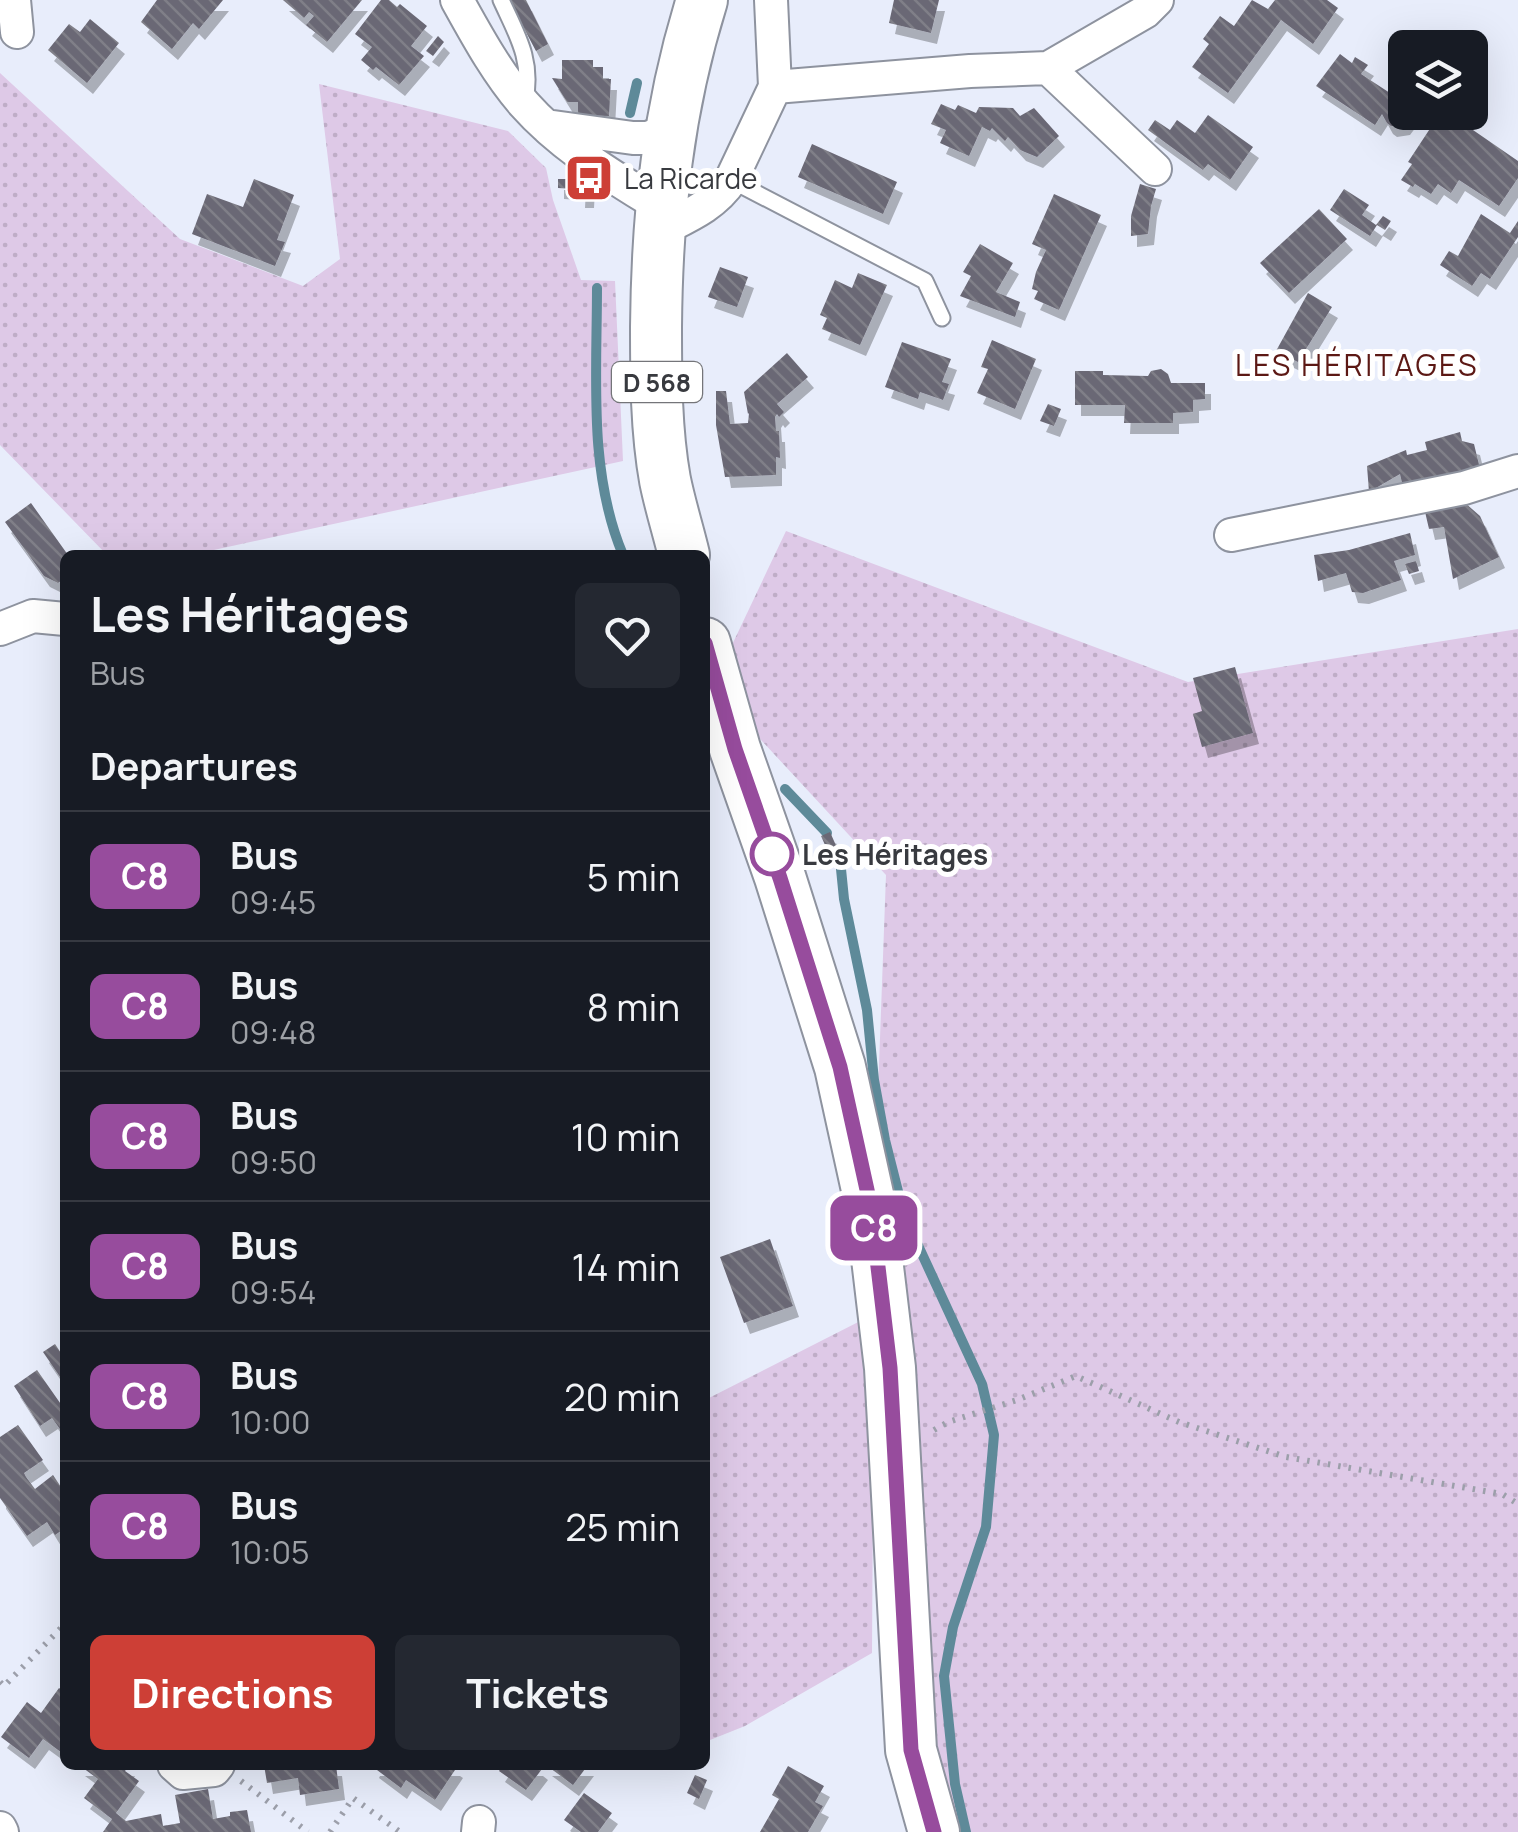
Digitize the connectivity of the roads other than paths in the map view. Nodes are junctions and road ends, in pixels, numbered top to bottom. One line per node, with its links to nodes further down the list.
1 (456, 0): 8 (street)
2 (500, 0): 8 (lane)
3 (702, 0): 9 (main road, D 568)
4 (771, 0): 7 (street)
5 (1157, 0): 6 (street)
6 (1048, 68): 7 (street); 10 (street)
7 (775, 86): 11 (street)
8 (536, 115): 9 (street); 12 (street)
9 (670, 129): 12 (main road, D 568)
10 (1155, 169)
11 (731, 180): 12 (street); 13 (lane)
12 (660, 218): 16 (main road, D 568)
13 (942, 318)
14 (1518, 472): 15 (street)
15 (1231, 535)
16 (683, 550)
17 (60, 619): 18 (street)
18 (0, 629)
19 (710, 670): 22 (main road)
20 (180, 1770): 21 (street)
21 (214, 1770)
22 (934, 1832)

